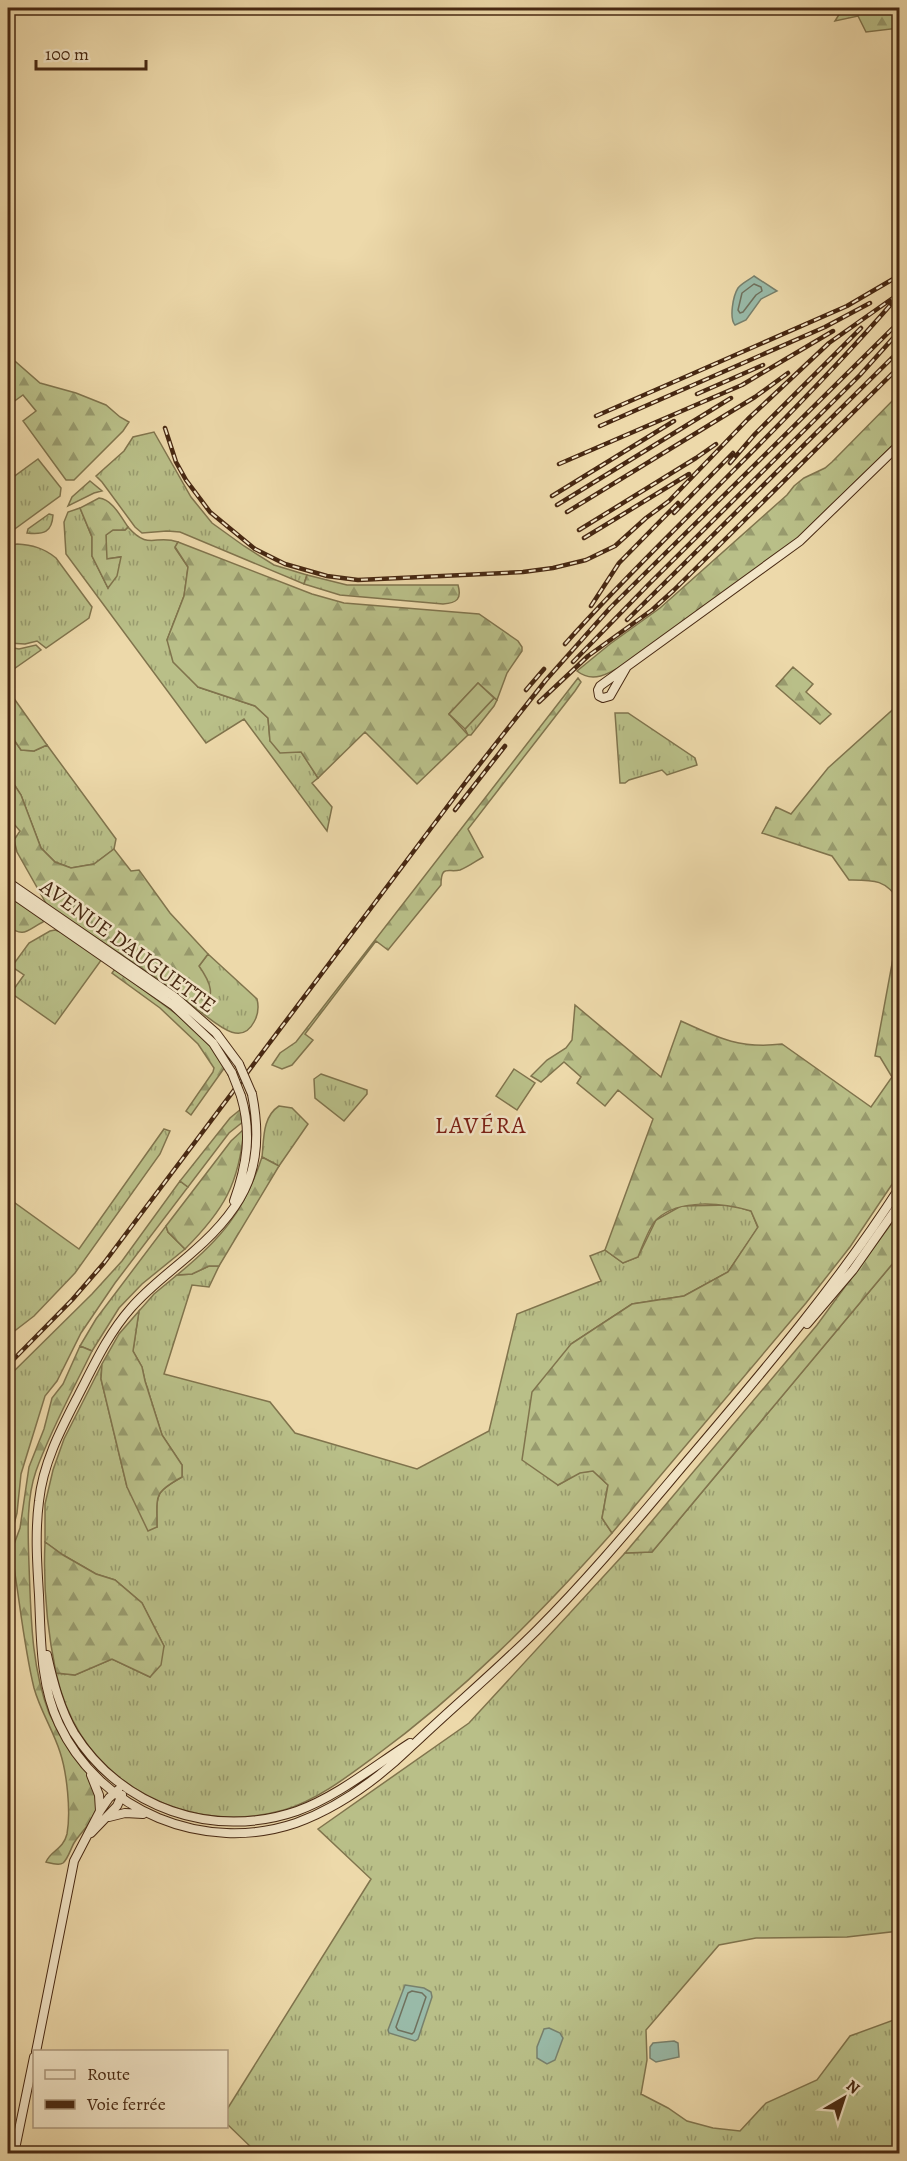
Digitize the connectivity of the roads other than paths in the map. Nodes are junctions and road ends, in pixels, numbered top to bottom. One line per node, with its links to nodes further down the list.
1 (900, 444): 2 (main road)
2 (626, 668): 3 (main road); 4 (main road)
3 (604, 684): 4 (main road); 4 (main road)
4 (612, 692)
5 (8, 882): 9 (main road, AVENUE D'AUGUETTE, bridge)
6 (8, 891): 9 (main road, AVENUE D'AUGUETTE, bridge)
7 (900, 1187): 10 (main road)
8 (900, 1203): 10 (main road)
9 (230, 1213): 11 (main road)
10 (780, 1352): 12 (main road)
11 (40, 1626): 13 (main road); 14 (main road)
12 (429, 1730): 14 (main road); 17 (main road)
13 (89, 1769): 15 (main road); 16 (main road)
14 (124, 1786): 15 (main road)
15 (117, 1796): 16 (main road); 17 (main road); 18 (main road)
16 (100, 1811): 19 (main road)
17 (151, 1815): 18 (main road)
18 (106, 1819): 19 (main road)
19 (86, 1837): 20 (main road)
20 (36, 2050)
21 (33, 2062): 22 (main road)
22 (14, 2154)

